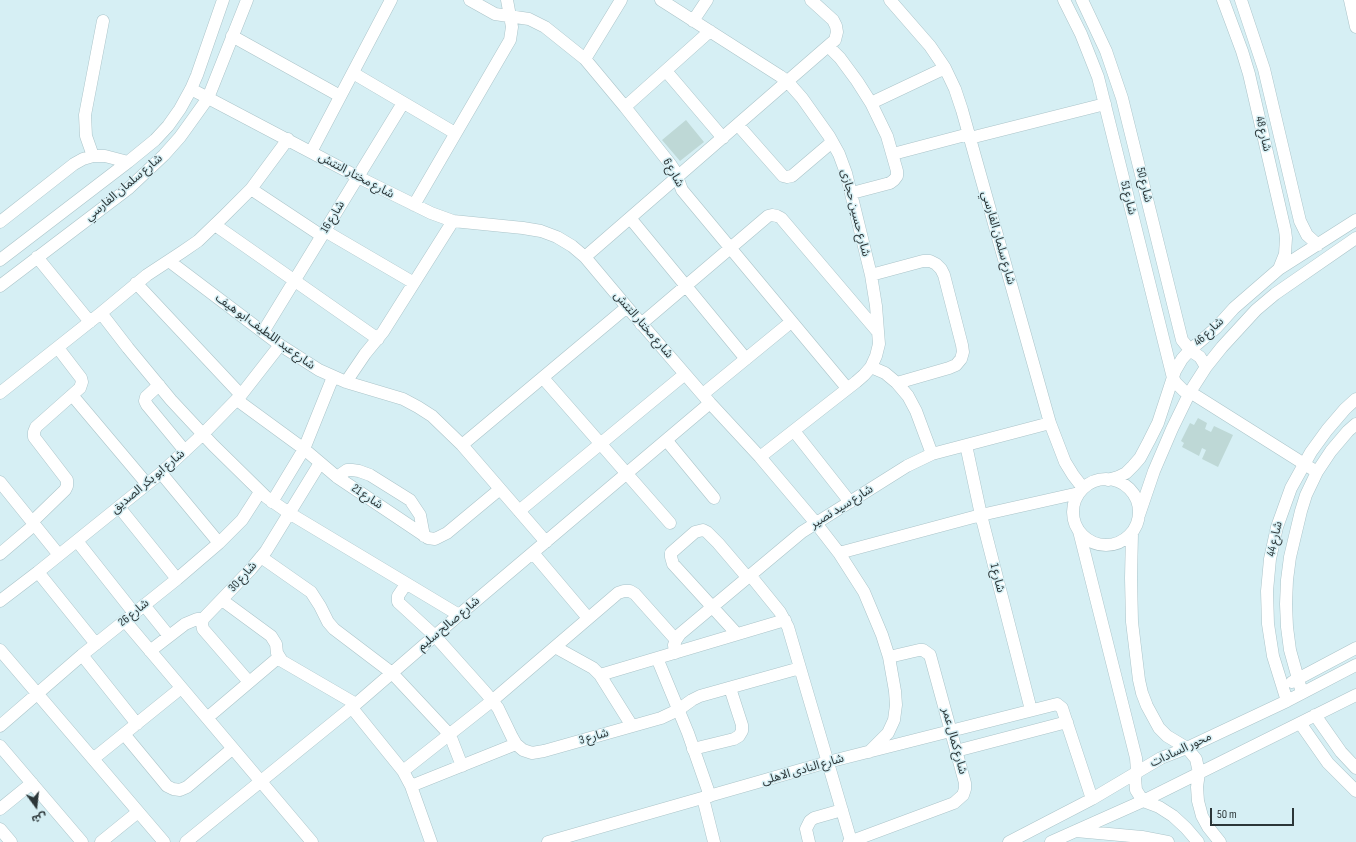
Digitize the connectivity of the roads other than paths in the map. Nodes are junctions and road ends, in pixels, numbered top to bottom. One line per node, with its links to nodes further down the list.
1 (223, 0): 28 (street, شارع سلمان الفارسي)
2 (247, 0): 21 (street, شارع سلمان الفارسي)
3 (391, 0): 26 (street)
4 (470, 0): 16 (street, شارع 6)
5 (507, 0): 16 (street)
6 (621, 0): 23 (street)
7 (661, 0): 18 (street, شارع حسين حجازى)
8 (707, 0): 18 (street)
9 (811, 0): 22 (street)
10 (890, 0): 24 (street, شارع سلمان الفارسي)
11 (1064, 0): 33 (street, شارع 51)
12 (1082, 0): 80 (street, شارع 50)
13 (1350, 0): 19 (street)
14 (1242, 2): 15 (street); 57 (street, شارع 48)
15 (1225, 6): 63 (street, شارع 48)
16 (510, 17): 23 (street, شارع 6); 36 (street)
17 (103, 21): 43 (street)
18 (693, 21): 20 (street, شارع حسين حجازى)
19 (1356, 27)
20 (710, 31): 25 (street); 27 (street, شارع حسين حجازى)
21 (232, 36): 29 (street); 30 (street, شارع سلمان الفارسي)
22 (828, 46): 27 (street); 32 (street)
23 (585, 59): 34 (street, شارع 6)
24 (944, 68): 32 (street); 37 (street, شارع سلمان الفارسي)
25 (666, 71): 34 (street); 38 (street)
26 (353, 73): 29 (street); 31 (street)
27 (787, 81): 35 (street); 40 (street, شارع حسين حجازى)
28 (191, 89): 30 (street, شارع مختار التتش); 44 (street, شارع سلمان الفارسي)
29 (340, 96): 41 (street)
30 (208, 98): 39 (street, شارع مختار التتش); 59 (street, شارع سلمان الفارسي)
31 (403, 103): 36 (street); 45 (street, شارع 16)
32 (871, 103): 42 (street)
33 (1105, 104): 37 (street); 87 (street, شارع 51)
34 (626, 107): 46 (street, شارع 6)
35 (738, 125): 38 (street); 40 (street)
36 (456, 133): 49 (street)
37 (970, 136): 42 (street); 98 (street, شارع سلمان الفارسي)
38 (723, 138): 46 (street)
39 (288, 139): 41 (street, شارع مختار التتش); 47 (street)
40 (832, 142): 48 (street, شارع حسين حجازى)
41 (311, 152): 45 (street, شارع مختار التتش)
42 (893, 154): 48 (street)
43 (93, 156): 44 (street); 53 (street)
44 (128, 162): 61 (street, شارع سلمان الفارسي)
45 (358, 177): 49 (street, شارع مختار التتش); 55 (street, شارع 16)
46 (677, 177): 50 (street); 58 (street, شارع 6)
47 (250, 189): 54 (street); 55 (street)
48 (852, 193): 64 (street, شارع حسين حجازى)
49 (414, 205): 52 (street, شارع مختار التتش)
50 (630, 218): 60 (street); 69 (street)
51 (1356, 220): 57 (street, شارع 46)
52 (453, 221): 60 (street, شارع مختار التتش); 67 (street)
53 (0, 222)
54 (215, 225): 62 (street); 65 (street)
55 (323, 233): 65 (street, شارع 16); 67 (street)
56 (1356, 238): 83 (street, شارع 46)
57 (1318, 245): 63 (street, شارع 46)
58 (730, 248): 69 (street); 73 (street, شارع 6); 76 (street)
59 (37, 257): 68 (street, شارع سلمان الفارسي); 72 (street)
60 (585, 257): 70 (street, شارع مختار التتش)
61 (0, 260)
62 (169, 261): 66 (street); 75 (street, شارع عبد اللطيف ابو هيف)
63 (1279, 270): 80 (street, شارع 46)
64 (871, 276): 76 (street, شارع حسين حجازى); 89 (street)
65 (294, 281): 75 (street, شارع 16); 77 (street)
66 (136, 283): 71 (street); 95 (street, شارع 21)
67 (414, 283): 77 (street)
68 (0, 286)
69 (686, 286): 74 (street); 81 (street)
70 (627, 307): 74 (street, شارع مختار التتش); 86 (street)
71 (101, 313): 72 (street); 90 (street)
72 (90, 322): 79 (street)
73 (791, 322): 81 (street, شارع صالح سليم); 91 (street, شارع 6)
74 (642, 324): 84 (street, شارع مختار التتش)
75 (263, 332): 78 (street, شارع عبد اللطيف ابو هيف)
76 (878, 332): 82 (street, شارع حسين حجازى)
77 (378, 339): 88 (street)
78 (280, 345): 85 (street, شارع عبد اللطيف ابو هيف); 95 (street, شارع ابو بكر الصديق)
79 (58, 348): 93 (street); 94 (street)
80 (1190, 350): 83 (street, شارع 50); 87 (street, شارع 46)
81 (746, 359): 97 (street, شارع صالح سليم)
82 (871, 367): 89 (street); 91 (street, شارع حسين حجازى)
83 (1206, 367): 92 (street, شارع 46)
84 (685, 374): 97 (street, شارع مختار التتش); 103 (street)
85 (333, 377): 88 (street, شارع عبد اللطيف ابو هيف); 106 (street)
86 (543, 378): 103 (street); 104 (street)
87 (1173, 378): 92 (street); 116 (street, شارع 46)
88 (346, 382): 104 (street, شارع عبد اللطيف ابو هيف)
89 (897, 383): 108 (street)
90 (159, 385): 101 (street); 107 (street)
91 (847, 388): 100 (street, شارع حسين حجازى)
92 (1190, 392): 111 (street); 129 (street, شارع 46)
93 (0, 393)
94 (72, 395): 118 (street); 131 (street)
95 (239, 398): 101 (street, شارع ابو بكر الصديق); 106 (street, شارع 21)
96 (1356, 398): 111 (street, شارع 44)
97 (706, 399): 102 (street, شارع صالح سليم); 109 (street, شارع مختار التتش)
98 (1050, 423): 105 (street, شارع سيد نصير); 120 (street, شارع سلمان الفارسي)
99 (1356, 424): 112 (street, شارع 44)
100 (794, 431): 109 (street, شارع حسين حجازى); 124 (street)
101 (203, 434): 107 (street, شارع ابو بكر الصديق); 121 (street)
102 (667, 441): 114 (street, شارع صالح سليم); 122 (street)
103 (601, 444): 114 (street); 126 (street)
104 (462, 445): 119 (street, شارع عبد اللطيف ابو هيف)
105 (966, 445): 108 (street, شارع سيد نصير); 128 (street, شارع 1)
106 (304, 449): 110 (street, شارع 21); 123 (street)
107 (185, 451): 113 (street, شارع ابو بكر الصديق)
108 (932, 454): 124 (street, شارع سيد نصير)
109 (760, 457): 130 (street, شارع مختار التتش)
110 (320, 463): 115 (street, شارع 21); 127 (street, شارع 30)
111 (1304, 464): 112 (street); 179 (street, شارع 44)
112 (1317, 472): 175 (street, شارع 44)
113 (161, 473): 118 (street, شارع ابو بكر الصديق); 138 (street)
114 (627, 474): 132 (street); 137 (street, شارع صالح سليم)
115 (337, 477): 135 (street, شارع 21); 135 (street)
116 (1108, 480): 120 (street); 129 (street)
117 (0, 482): 131 (street)
118 (147, 484): 125 (street, شارع ابو بكر الصديق)
119 (500, 489): 126 (street, شارع عبد اللطيف ابو هيف); 135 (street)
120 (1081, 490): 128 (street); 133 (street)
121 (260, 492): 123 (street); 138 (street, شارع 26)
122 (714, 498)
123 (272, 502): 127 (street)
124 (850, 502): 130 (street, شارع سيد نصير)
125 (119, 507): 136 (street, شارع ابو بكر الصديق); 146 (street)
126 (519, 511): 137 (street, شارع عبد اللطيف ابو هيف)
127 (290, 513): 143 (street, شارع 30); 147 (street)
128 (981, 515): 139 (street); 187 (street, شارع 1)
129 (1139, 515): 134 (street)
130 (815, 522): 139 (street, شارع مختار التتش); 145 (street, شارع سيد نصير)
131 (33, 523): 141 (street); 142 (street)
132 (670, 523)
133 (1079, 531): 134 (street); 210 (street)
134 (1132, 533): 200 (street)
135 (424, 536)
136 (76, 542): 142 (street, شارع ابو بكر الصديق); 153 (street)
137 (546, 542): 140 (street, شارع صالح سليم)
138 (219, 543): 146 (street, شارع 26)
139 (839, 552): 169 (street, شارع مختار التتش)
140 (533, 553): 152 (street, شارع صالح سليم); 154 (street)
141 (0, 554)
142 (59, 555): 144 (street, شارع ابو بكر الصديق)
143 (261, 557): 148 (street, شارع 30); 173 (street)
144 (38, 572): 149 (street, شارع ابو بكر الصديق); 161 (street)
145 (748, 576): 151 (street, شارع سيد نصير); 151 (street); 156 (street)
146 (177, 579): 150 (street, شارع 26)
147 (406, 584): 152 (street); 159 (street)
148 (222, 600): 155 (street, شارع 30); 168 (street)
149 (0, 601)
150 (144, 606): 153 (street, شارع 26); 158 (street)
151 (712, 607): 157 (street); 160 (street, شارع سيد نصير)
152 (459, 615): 159 (street, شارع صالح سليم)
153 (130, 617): 161 (street, شارع 26); 165 (street)
154 (588, 618): 160 (street); 162 (street)
155 (203, 619): 158 (street); 176 (street)
156 (785, 620): 157 (street); 172 (street)
157 (737, 634): 166 (street)
158 (169, 636): 165 (street)
159 (435, 636): 173 (street, شارع صالح سليم); 183 (street)
160 (676, 640): 166 (street)
161 (96, 644): 167 (street, شارع 26)
162 (555, 647): 174 (street); 183 (street)
163 (1356, 648): 175 (street)
164 (0, 650): 180 (street)
165 (150, 651): 177 (street)
166 (675, 653): 170 (street)
167 (82, 655): 180 (street, شارع 26); 192 (street)
168 (279, 657): 176 (street); 185 (street)
169 (889, 657): 195 (street, شارع كمال عمر); 204 (street, شارع مختار التتش)
170 (657, 658): 174 (street); 186 (street)
171 (1356, 665): 181 (street, محور السادات)
172 (800, 668): 178 (street, شارع 3); 206 (street)
173 (392, 673): 185 (street, شارع صالح سليم); 197 (street)
174 (600, 675): 194 (street)
175 (1298, 680): 179 (street); 181 (street, شارع 44)
176 (249, 682): 189 (street)
177 (181, 688): 189 (street); 192 (street)
178 (730, 688): 186 (street, شارع 3); 202 (street)
179 (1282, 688): 184 (street, شارع 44)
180 (38, 693): 193 (street, شارع 26); 205 (street)
181 (1302, 693): 184 (street, محور السادات)
182 (1356, 695): 188 (street)
183 (493, 700): 197 (street); 198 (street)
184 (1287, 701): 200 (street, محور السادات)
185 (354, 706): 209 (street); 212 (street, شارع صالح سليم)
186 (678, 710): 194 (street, شارع 3); 202 (street)
187 (1031, 710): 190 (street, شارع النادى الاهلى); 195 (street, شارع النادى الاهلى)
188 (1315, 715): 191 (street); 208 (street)
189 (208, 718): 201 (street)
190 (1067, 722): 203 (street); 217 (street)
191 (1300, 723): 211 (street); 215 (street)
192 (137, 724): 196 (street)
193 (0, 726)
194 (632, 726): 198 (street, شارع 3)
195 (951, 731): 203 (street, شارع كمال عمر); 204 (street, شارع النادى الاهلى)
196 (124, 734): 201 (street); 205 (street)
197 (450, 735): 207 (street); 209 (street)
198 (516, 744): 207 (street)
199 (0, 746): 213 (street)
200 (1187, 748): 210 (street, محور السادات); 211 (street)
201 (232, 749): 212 (street)
202 (693, 750): 216 (street)
203 (956, 751): 225 (street, شارع كمال عمر)
204 (868, 752): 206 (street, شارع النادى الاهلى)
205 (93, 759): 221 (street)
206 (828, 762): 216 (street, شارع النادى الاهلى); 220 (street)
207 (462, 766): 214 (street)
208 (1356, 768)
209 (403, 771): 214 (street)
210 (1137, 772): 217 (street, محور السادات); 218 (street)
211 (1198, 773): 218 (street); 240 (street)
212 (260, 782): 230 (street, شارع صالح سليم); 231 (street)
213 (32, 783): 219 (street); 227 (street)
214 (411, 786): 232 (street)
215 (1356, 791)
216 (706, 797): 233 (street, شارع النادى الاهلى); 234 (street)
217 (1092, 800): 236 (street, محور السادات)
218 (1143, 801): 223 (street); 239 (street)
219 (0, 809)
220 (842, 810): 225 (street); 235 (street)
221 (138, 812): 228 (street); 229 (street)
222 (0, 829): 226 (street)
223 (1075, 831): 224 (street); 237 (street)
224 (1141, 839): 238 (street)
225 (850, 841)
226 (11, 842)
227 (82, 842)
228 (101, 842)
229 (164, 842)
230 (186, 842)
231 (312, 842)
232 (431, 842)
233 (548, 842)
234 (714, 842)
235 (809, 842)
236 (1009, 842)
237 (1051, 842)
238 (1168, 842)
239 (1198, 842)
240 (1220, 842)

